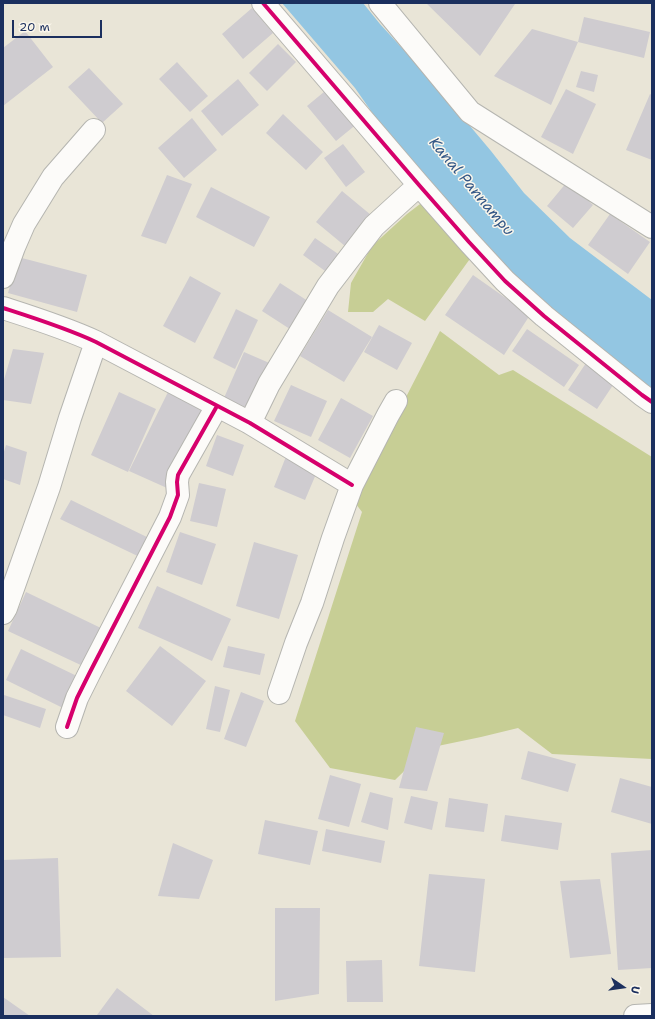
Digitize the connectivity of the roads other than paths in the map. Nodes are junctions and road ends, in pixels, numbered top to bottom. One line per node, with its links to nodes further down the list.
1 (263, 3): 4 (street)
2 (380, 3): 5 (street)
3 (94, 130): 6 (street)
4 (419, 185): 10 (street); 12 (street)
5 (652, 227)
6 (3, 277)
7 (3, 308): 8 (street)
8 (96, 342): 11 (street); 14 (street)
9 (396, 401): 13 (street)
10 (652, 402)
11 (217, 406): 12 (street); 16 (street)
12 (250, 423): 13 (street)
13 (352, 485): 15 (street)
14 (3, 613)
15 (279, 693)
16 (67, 727)
17 (652, 1015): 18 (street)
18 (635, 1016)

